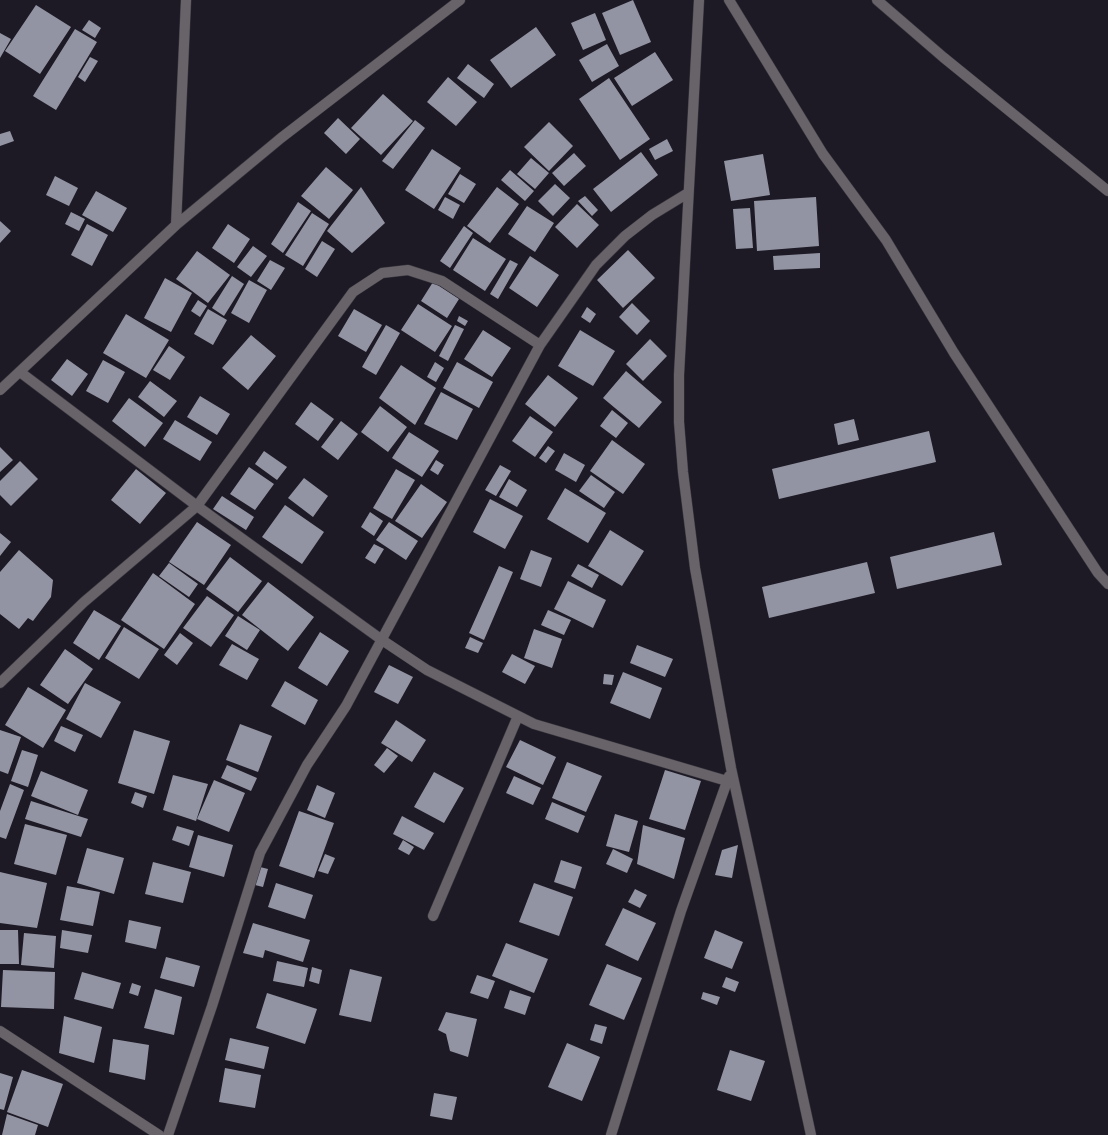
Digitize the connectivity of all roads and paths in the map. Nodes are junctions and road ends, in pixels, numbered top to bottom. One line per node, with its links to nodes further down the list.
1 (186, 0): 8 (street)
2 (460, 0): 8 (street)
3 (699, 0): 7 (street)
4 (729, 0): 13 (street)
5 (877, 0): 6 (street)
6 (1108, 191)
7 (688, 193): 9 (street); 17 (street)
8 (176, 225): 10 (street)
9 (540, 345): 12 (street); 14 (street)
10 (20, 372): 11 (street); 12 (street)
11 (0, 390)
12 (197, 506): 14 (street); 15 (street)
13 (1108, 584)
14 (382, 640): 16 (street); 22 (street)
15 (0, 683)
16 (518, 716): 18 (street); 19 (street)
17 (731, 768): 18 (street); 24 (street)
18 (727, 781): 23 (street)
19 (433, 916)
20 (0, 1031): 21 (street)
21 (159, 1135)
22 (168, 1135)
23 (611, 1135)
24 (812, 1135)

